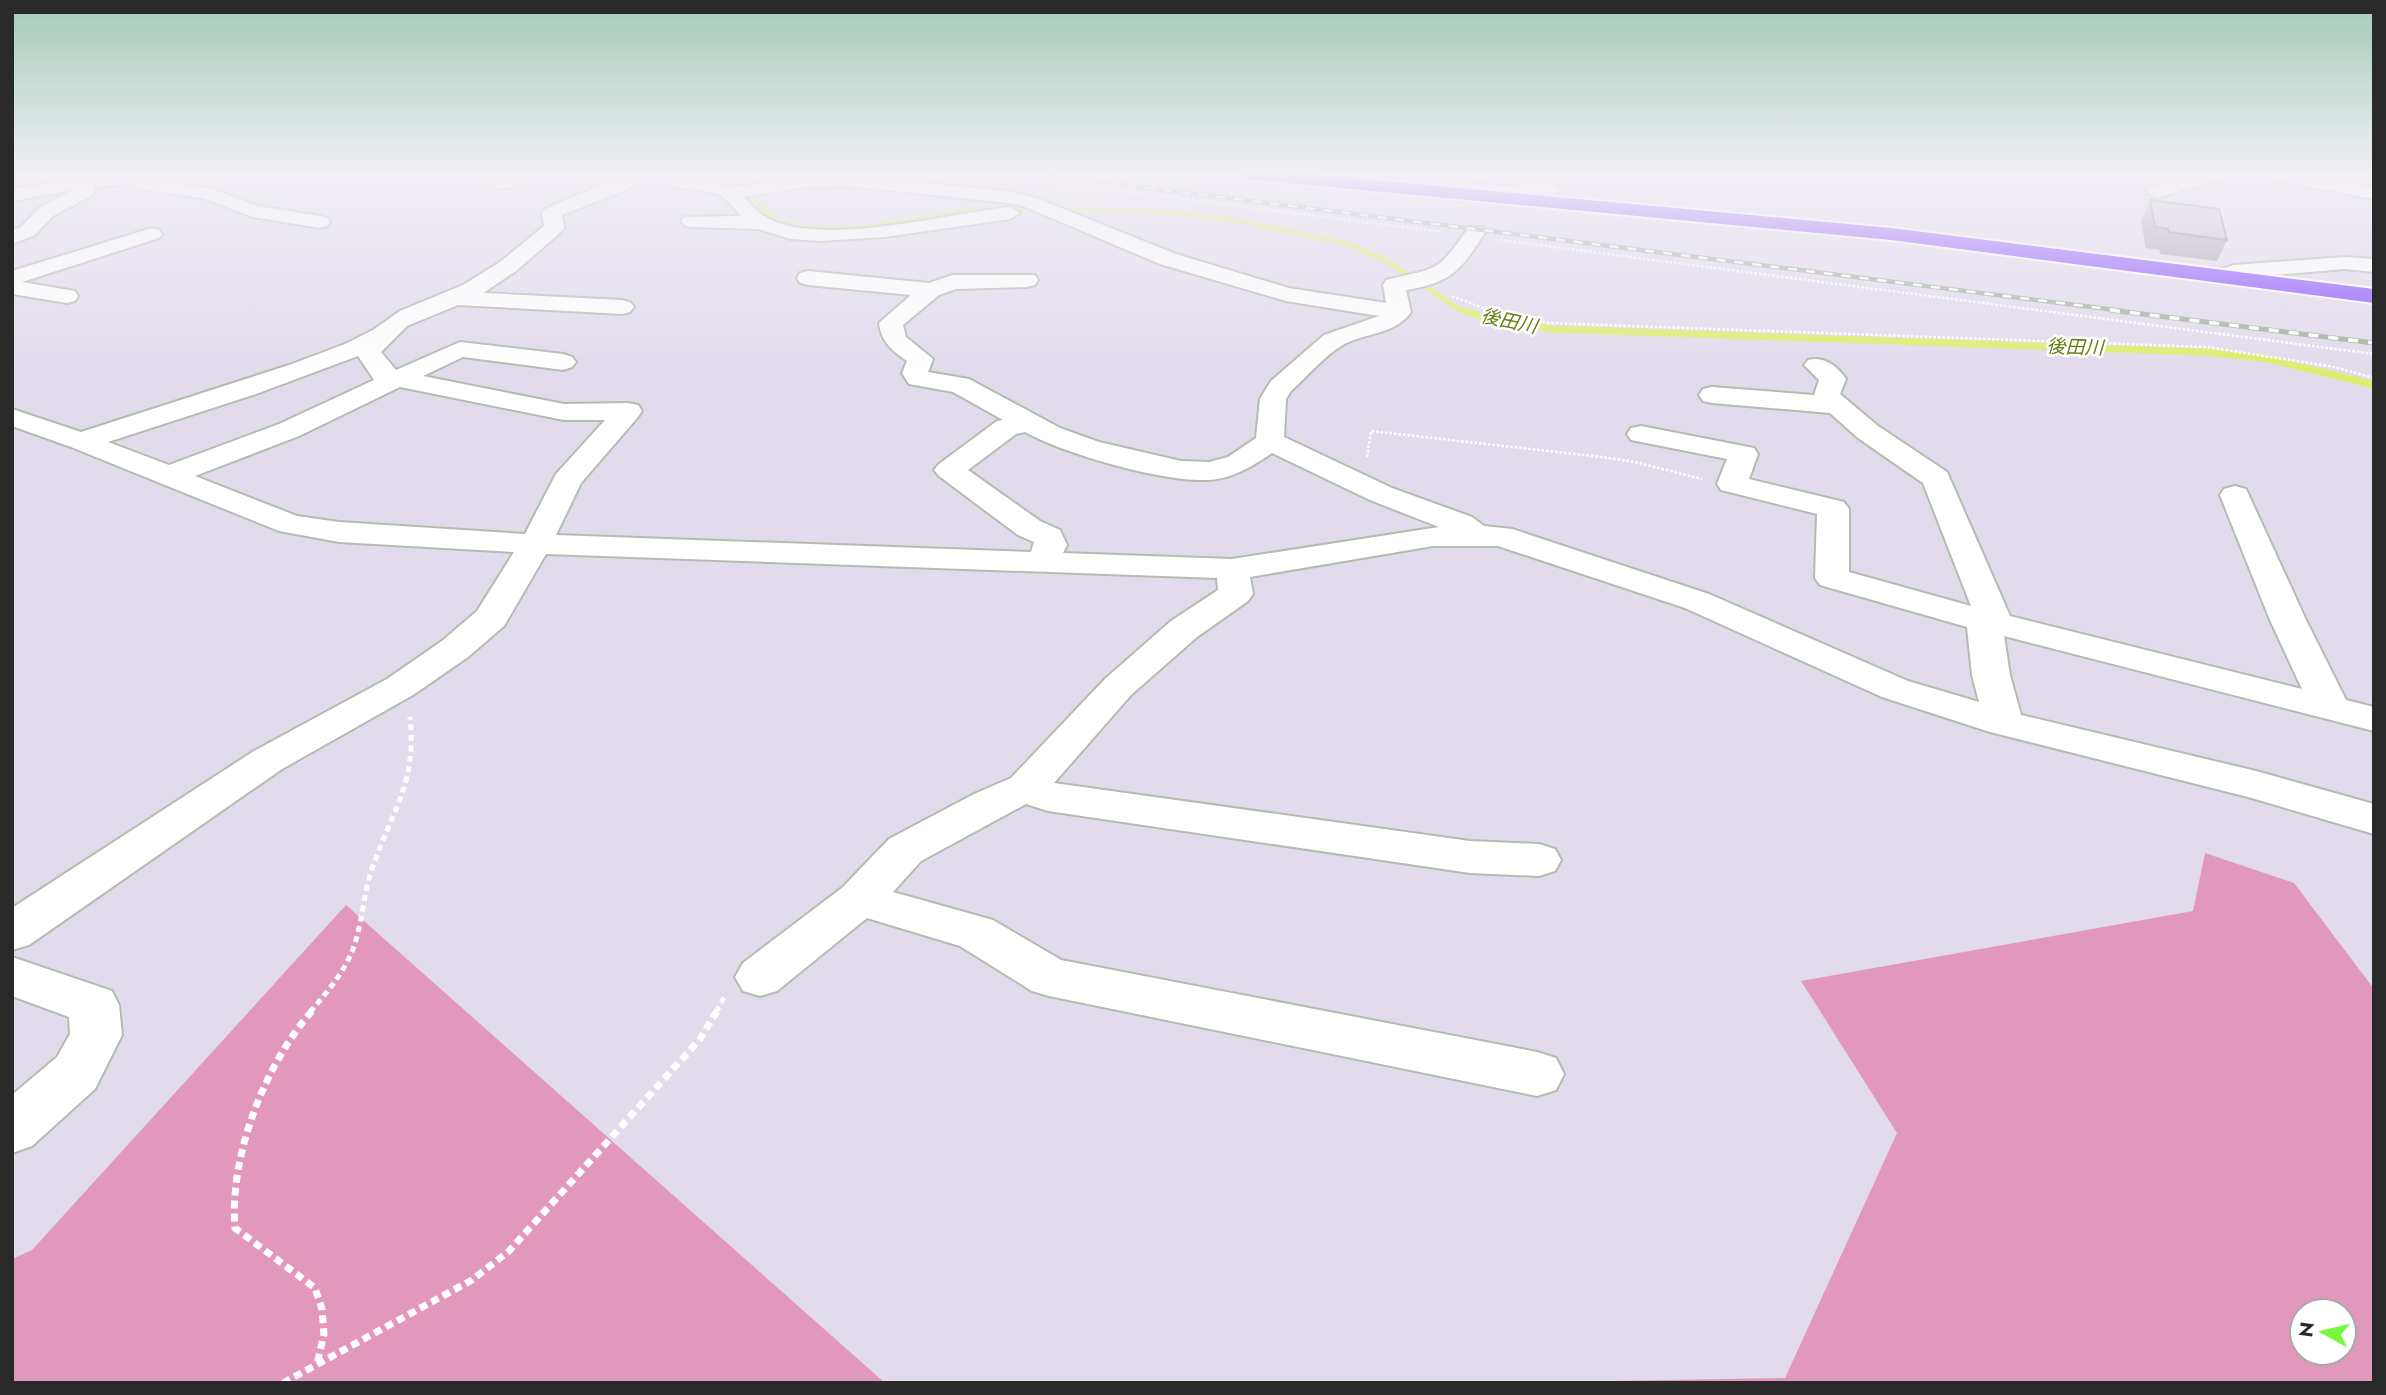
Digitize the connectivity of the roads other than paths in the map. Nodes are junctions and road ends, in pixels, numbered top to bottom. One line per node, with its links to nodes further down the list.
1 (136, 239): 8 (street)
2 (541, 239): 15 (street)
3 (1118, 239): 17 (street)
4 (1471, 239): 17 (street)
5 (1933, 239): 7 (highway)
6 (2374, 266): 7 (street)
7 (2225, 276): 14 (highway)
8 (12, 278)
9 (808, 278): 12 (street)
10 (1027, 280): 12 (street)
11 (12, 287): 13 (street)
12 (931, 290): 25 (street)
13 (66, 296)
14 (2374, 296)
15 (456, 298): 16 (street); 18 (street)
16 (622, 306)
17 (1399, 312): 28 (street)
18 (380, 336): 21 (street); 27 (street)
19 (563, 362): 21 (street)
20 (1817, 365): 23 (street)
21 (396, 378): 29 (street); 32 (street)
22 (1712, 395): 23 (street)
23 (1837, 405): 35 (street)
24 (12, 417): 27 (street)
25 (1027, 423): 28 (street); 33 (street)
26 (1640, 434): 35 (street)
27 (81, 440): 29 (street)
28 (1270, 441): 31 (street)
29 (168, 476): 32 (street)
30 (2235, 495): 36 (street)
31 (1473, 534): 34 (street); 38 (street)
32 (536, 544): 33 (street); 43 (street)
33 (1042, 562): 34 (street)
34 (1232, 569): 39 (street)
35 (1989, 621): 36 (street); 38 (street)
36 (2332, 709): 37 (street)
37 (2374, 719)
38 (2004, 723): 40 (street)
39 (1026, 788): 41 (street); 42 (street)
40 (2374, 819)
41 (1539, 860)
42 (859, 899): 45 (street); 46 (street)
43 (12, 933)
44 (12, 976): 47 (street)
45 (761, 976)
46 (1537, 1074)
47 (12, 1129)

